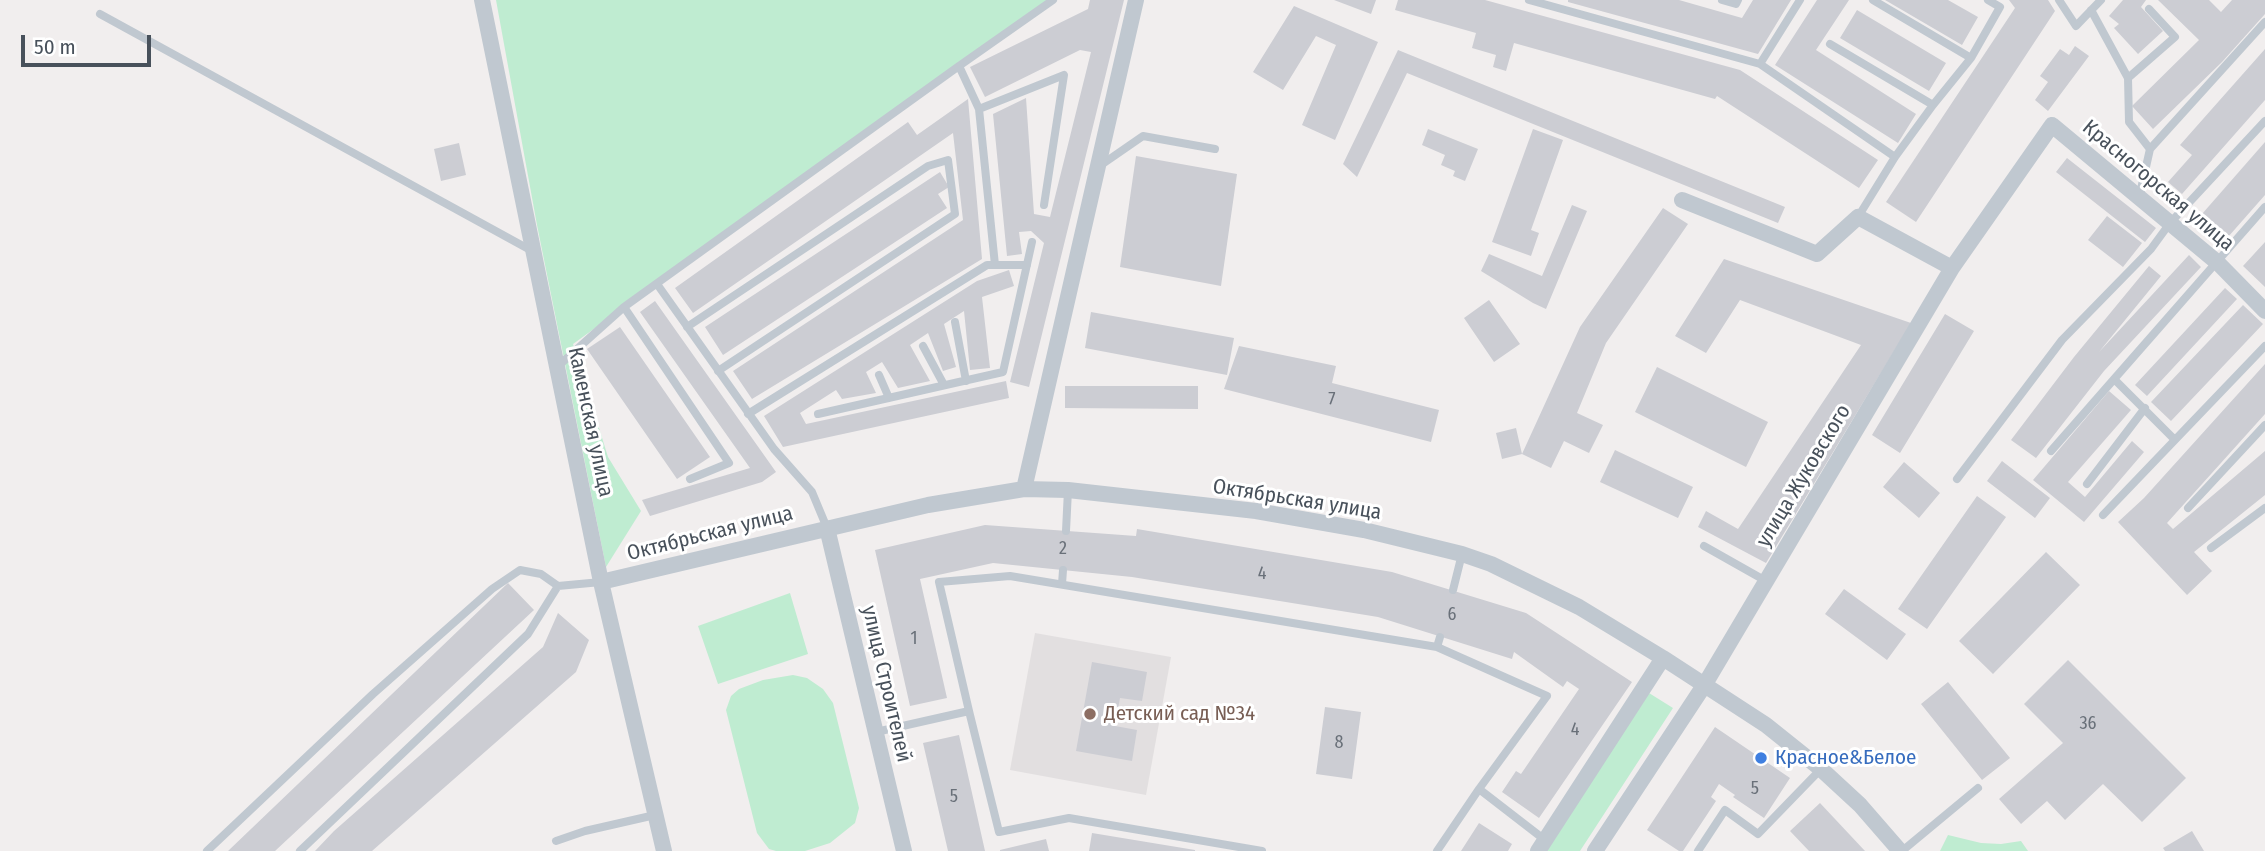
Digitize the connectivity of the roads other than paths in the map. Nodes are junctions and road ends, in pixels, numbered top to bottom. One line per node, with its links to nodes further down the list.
1 (482, 0): 38 (street, Каменская улица)
2 (1053, 0): 21 (lane)
3 (1136, 0): 30 (street)
4 (1529, 0): 12 (lane)
5 (1722, 0): 6 (lane)
6 (1738, 0)
7 (1800, 0): 20 (lane)
8 (1873, 0): 19 (lane)
9 (1987, 0): 13 (lane)
10 (2059, 0): 15 (lane)
11 (2101, 0): 15 (lane)
12 (1544, 2): 20 (lane)
13 (1999, 3): 19 (lane)
14 (2149, 9): 22 (lane)
15 (2091, 10): 22 (lane)
16 (100, 14): 38 (lane)
17 (2265, 22): 28 (lane)
18 (1830, 44): 23 (lane)
19 (1971, 58): 23 (lane)
20 (1759, 64): 29 (lane)
21 (959, 66): 24 (lane); 43 (lane)
22 (2128, 78): 28 (lane)
23 (1933, 104): 29 (lane)
24 (979, 109): 33 (lane); 40 (lane)
25 (2265, 121): 36 (lane)
26 (2052, 125): 31 (street, Красногорская улица); 42 (street, улица Жуковского)
27 (1215, 149): 30 (lane)
28 (2150, 149): 31 (lane)
29 (1895, 157): 35 (lane)
30 (1098, 167): 66 (street)
31 (2139, 198): 36 (street, Красногорская улица)
32 (1682, 200): 35 (street)
33 (1044, 205)
34 (2265, 207): 39 (lane)
35 (1858, 217): 42 (street)
36 (2170, 223): 39 (street, Красногорская улица); 64 (lane)
37 (1032, 242): 41 (lane)
38 (534, 252): 50 (street, Каменская улица)
39 (2218, 263): 44 (street, Красногорская улица); 53 (lane)
40 (995, 265): 41 (lane); 58 (lane)
41 (1027, 265): 54 (lane)
42 (1952, 268): 77 (street, улица Жуковского)
43 (657, 284): 45 (lane); 47 (lane)
44 (2263, 305)
45 (624, 307): 50 (lane); 63 (lane)
46 (955, 322): 54 (lane)
47 (687, 327): 51 (lane); 51 (lane)
48 (923, 346): 55 (lane)
49 (2265, 346): 61 (lane)
50 (557, 367): 78 (street, Каменская улица)
51 (718, 370): 58 (lane)
52 (879, 374): 56 (lane)
53 (2114, 380): 57 (lane); 62 (lane)
54 (966, 381): 55 (lane)
55 (944, 386): 56 (lane)
56 (889, 398): 59 (lane)
57 (2145, 408): 61 (lane); 65 (lane)
58 (748, 414): 71 (lane)
59 (818, 414)
60 (2265, 425): 68 (lane)
61 (2175, 440): 70 (lane)
62 (2051, 451)
63 (690, 479)
64 (1957, 479)
65 (2087, 484)
66 (1024, 489): 67 (street, Октябрьская улица); 71 (street, Октябрьская улица)
67 (1068, 490): 72 (lane); 75 (street, Октябрьская улица)
68 (2188, 508)
69 (2265, 508): 74 (lane)
70 (2103, 515)
71 (827, 528): 78 (street, Октябрьская улица); 87 (street, улица Строителей)
72 (1066, 531)
73 (1704, 546): 77 (lane)
74 (2211, 548)
75 (1462, 554): 81 (lane); 84 (street, Октябрьская улица)
76 (1063, 570): 79 (lane)
77 (1766, 581): 85 (street, улица Жуковского)
78 (601, 582): 80 (lane); 91 (street, Каменская улица)
79 (1062, 584): 83 (lane); 86 (lane)
80 (558, 586): 94 (lane); 95 (lane)
81 (1453, 590)
82 (1440, 636): 83 (lane)
83 (1437, 647): 90 (lane)
84 (1663, 658): 85 (street, Октябрьская улица); 93 (street)
85 (1705, 684): 88 (street, Октябрьская улица); 100 (street, улица Жуковского)
86 (969, 711): 87 (lane); 98 (lane)
87 (876, 732): 97 (street, улица Строителей)
88 (1821, 769): 101 (lane); 102 (street, Октябрьская улица)
89 (1979, 788): 102 (lane)
90 (1479, 789): 93 (lane); 99 (lane)
91 (656, 814): 92 (lane); 96 (street, Каменская улица)
92 (556, 841)
93 (1541, 846)
94 (207, 851)
95 (300, 851)
96 (664, 851)
97 (904, 851)
98 (1262, 851)
99 (1437, 851)
100 (1595, 851)
101 (1698, 851)
102 (1901, 851)

